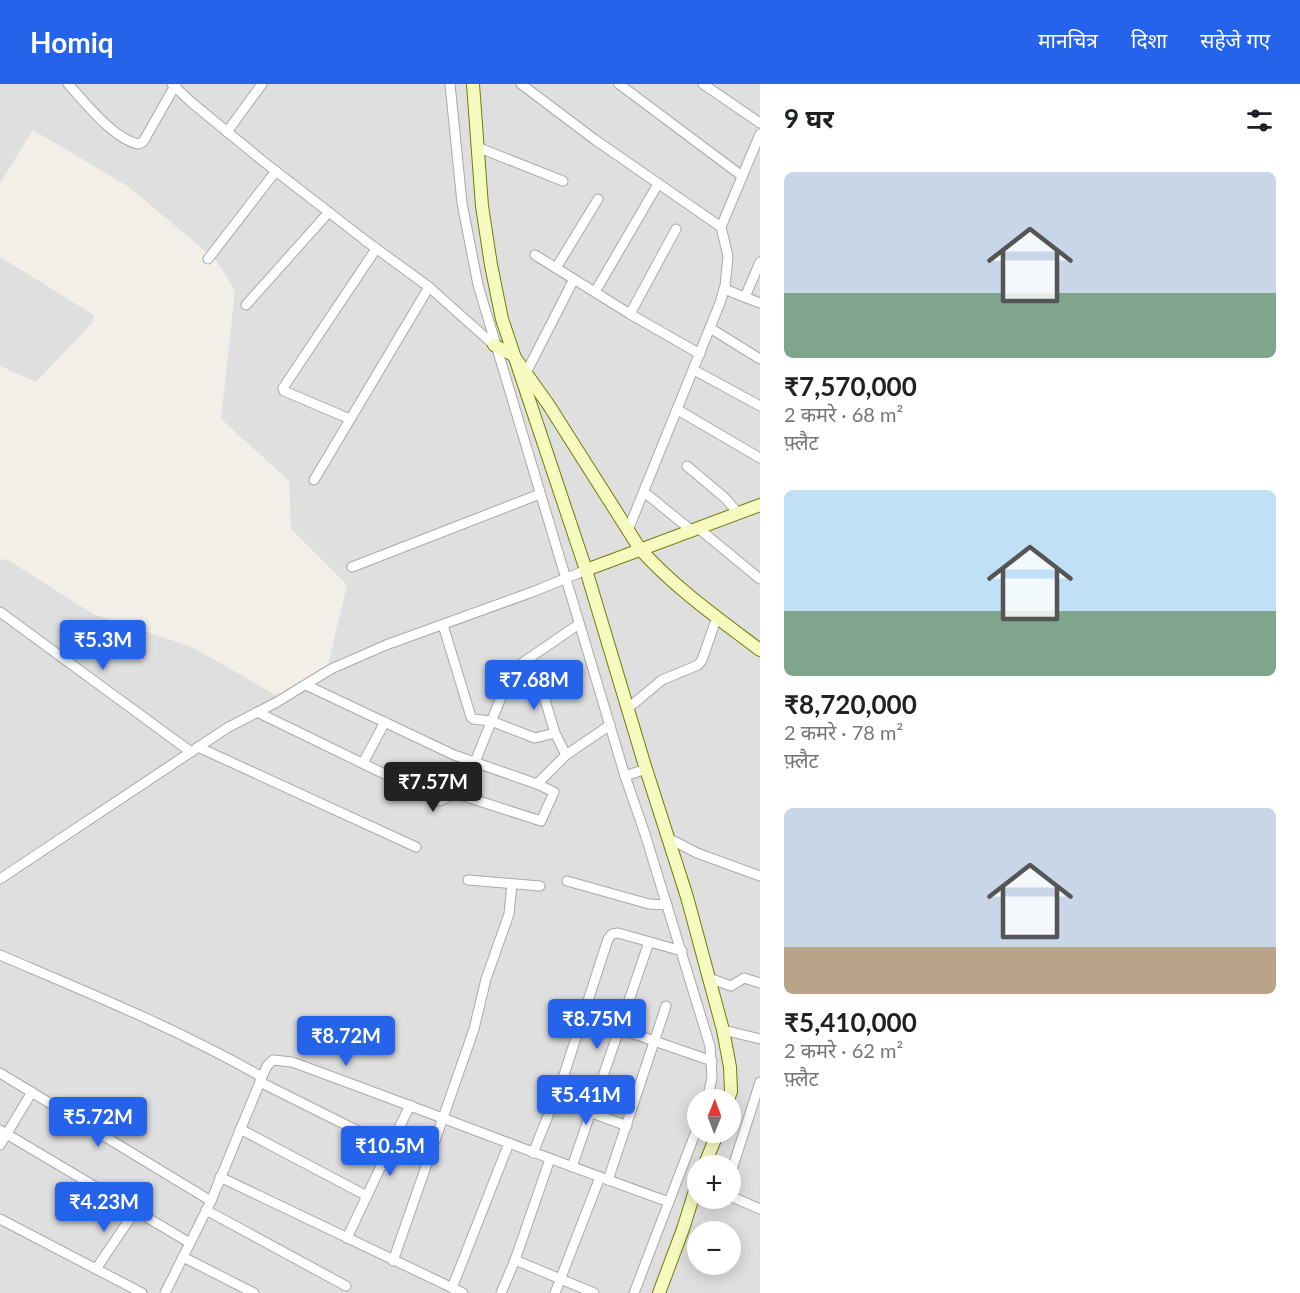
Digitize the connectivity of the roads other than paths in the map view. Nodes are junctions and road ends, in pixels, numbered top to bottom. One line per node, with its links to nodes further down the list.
1 (68, 84): 7 (street)
2 (262, 84): 10 (street)
3 (450, 84): 35 (street)
4 (473, 84): 12 (street)
5 (521, 84): 16 (street)
6 (703, 84): 9 (street)
7 (174, 85): 10 (street)
8 (625, 86): 14 (street)
9 (760, 123)
10 (227, 132): 13 (street)
11 (760, 134): 14 (street)
12 (477, 147): 15 (street); 35 (street)
13 (276, 171): 18 (street); 23 (street)
14 (742, 176): 19 (street)
15 (563, 181)
16 (658, 184): 19 (street); 29 (street)
17 (598, 199): 25 (street)
18 (329, 212): 21 (street); 32 (street)
19 (721, 227): 28 (street)
20 (676, 229): 33 (street)
21 (376, 249): 27 (street); 42 (street)
22 (536, 255): 25 (street)
23 (208, 259)
24 (760, 262): 30 (street)
25 (556, 268): 26 (street)
26 (574, 279): 29 (street); 39 (street)
27 (429, 287): 35 (street); 42 (street)
28 (724, 290): 30 (street); 34 (street)
29 (595, 292): 33 (street)
30 (745, 297): 31 (street)
31 (760, 303)
32 (246, 306)
33 (630, 314): 36 (street)
34 (710, 328): 36 (street); 37 (street)
35 (504, 350): 39 (street); 47 (street); 54 (street)
36 (700, 354): 38 (street)
37 (760, 359)
38 (694, 370): 40 (street); 41 (street)
39 (526, 373): 51 (street)
40 (760, 406)
41 (678, 410): 43 (street); 46 (street)
42 (351, 419): 45 (street)
43 (760, 458)
44 (687, 466): 49 (street)
45 (314, 480)
46 (644, 492): 50 (street); 51 (street)
47 (540, 494): 53 (street); 54 (street)
48 (760, 506): 49 (street)
49 (738, 513): 50 (street)
50 (695, 529): 52 (street); 55 (street)
51 (628, 530): 52 (street)
52 (640, 549): 54 (street); 57 (street)
53 (352, 567)
54 (576, 574): 58 (street); 59 (street); 63 (street)
55 (760, 579)
56 (0, 612): 69 (street)
57 (717, 617): 60 (street); 63 (street)
58 (579, 624): 65 (street); 67 (street)
59 (443, 625): 62 (street); 65 (street)
60 (760, 650)
61 (539, 680): 68 (street)
62 (306, 685): 64 (street); 66 (street)
63 (627, 709): 73 (street)
64 (257, 712): 69 (street); 72 (street)
65 (491, 721): 68 (street); 71 (street)
66 (385, 722): 71 (street); 72 (street)
67 (609, 725): 70 (street); 73 (street)
68 (555, 733): 70 (street)
69 (194, 749): 76 (street); 78 (street)
70 (566, 755): 74 (street)
71 (475, 762): 74 (street)
72 (363, 764): 74 (street)
73 (635, 773): 75 (street); 83 (street)
74 (537, 784)
75 (668, 838): 77 (street); 87 (street)
76 (416, 847)
77 (760, 876)
78 (0, 879)
79 (468, 880): 81 (street)
80 (567, 881): 83 (street)
81 (512, 884): 82 (street); 105 (street)
82 (540, 886)
83 (667, 905): 85 (street)
84 (649, 942): 85 (street); 90 (street); 91 (street)
85 (682, 951): 95 (street)
86 (0, 955): 97 (street)
87 (709, 978): 88 (street); 92 (street)
88 (760, 983)
89 (666, 1006): 93 (street)
90 (582, 1016): 91 (street); 102 (street)
91 (619, 1028): 93 (street); 104 (street)
92 (723, 1030): 94 (street); 100 (street)
93 (654, 1040): 95 (street); 106 (street)
94 (760, 1040)
95 (712, 1062): 99 (street)
96 (0, 1073): 101 (street)
97 (261, 1080): 103 (street); 107 (street); 111 (street)
98 (760, 1082): 113 (street)
99 (710, 1089)
100 (730, 1089)
101 (32, 1092): 108 (street); 120 (street)
102 (555, 1099): 104 (street); 112 (street)
103 (410, 1105): 105 (street); 111 (street)
104 (590, 1113): 106 (street); 115 (street)
105 (444, 1118): 109 (street); 132 (street)
106 (627, 1126): 117 (street)
107 (240, 1129): 116 (street); 119 (street)
108 (3, 1132): 110 (street); 125 (street)
109 (508, 1143): 112 (street); 136 (street)
110 (0, 1145)
111 (390, 1147): 119 (street)
112 (533, 1153): 114 (street)
113 (737, 1155)
114 (550, 1159): 115 (street); 131 (street)
115 (572, 1167): 117 (street)
116 (220, 1177): 120 (street); 128 (street)
117 (604, 1179): 122 (street); 134 (street)
118 (687, 1184): 122 (street)
119 (367, 1196): 128 (street)
120 (211, 1201): 126 (street)
121 (741, 1201): 124 (street)
122 (669, 1202): 145 (street)
123 (687, 1204): 146 (street)
124 (760, 1209)
125 (135, 1210): 129 (street); 133 (street)
126 (206, 1210): 129 (street); 135 (street)
127 (0, 1220): 133 (street)
128 (347, 1238): 132 (street)
129 (190, 1243): 130 (street)
130 (183, 1257): 137 (street); 139 (street)
131 (515, 1260): 134 (street); 142 (street)
132 (393, 1261): 136 (street)
133 (96, 1269): 138 (street)
134 (561, 1279): 143 (street); 144 (street)
135 (346, 1286)
136 (452, 1288): 141 (street)
137 (236, 1289): 140 (street)
138 (142, 1293)
139 (165, 1293)
140 (254, 1293)
141 (463, 1293)
142 (501, 1293)
143 (555, 1293)
144 (594, 1293)
145 (634, 1293)
146 (659, 1293)

